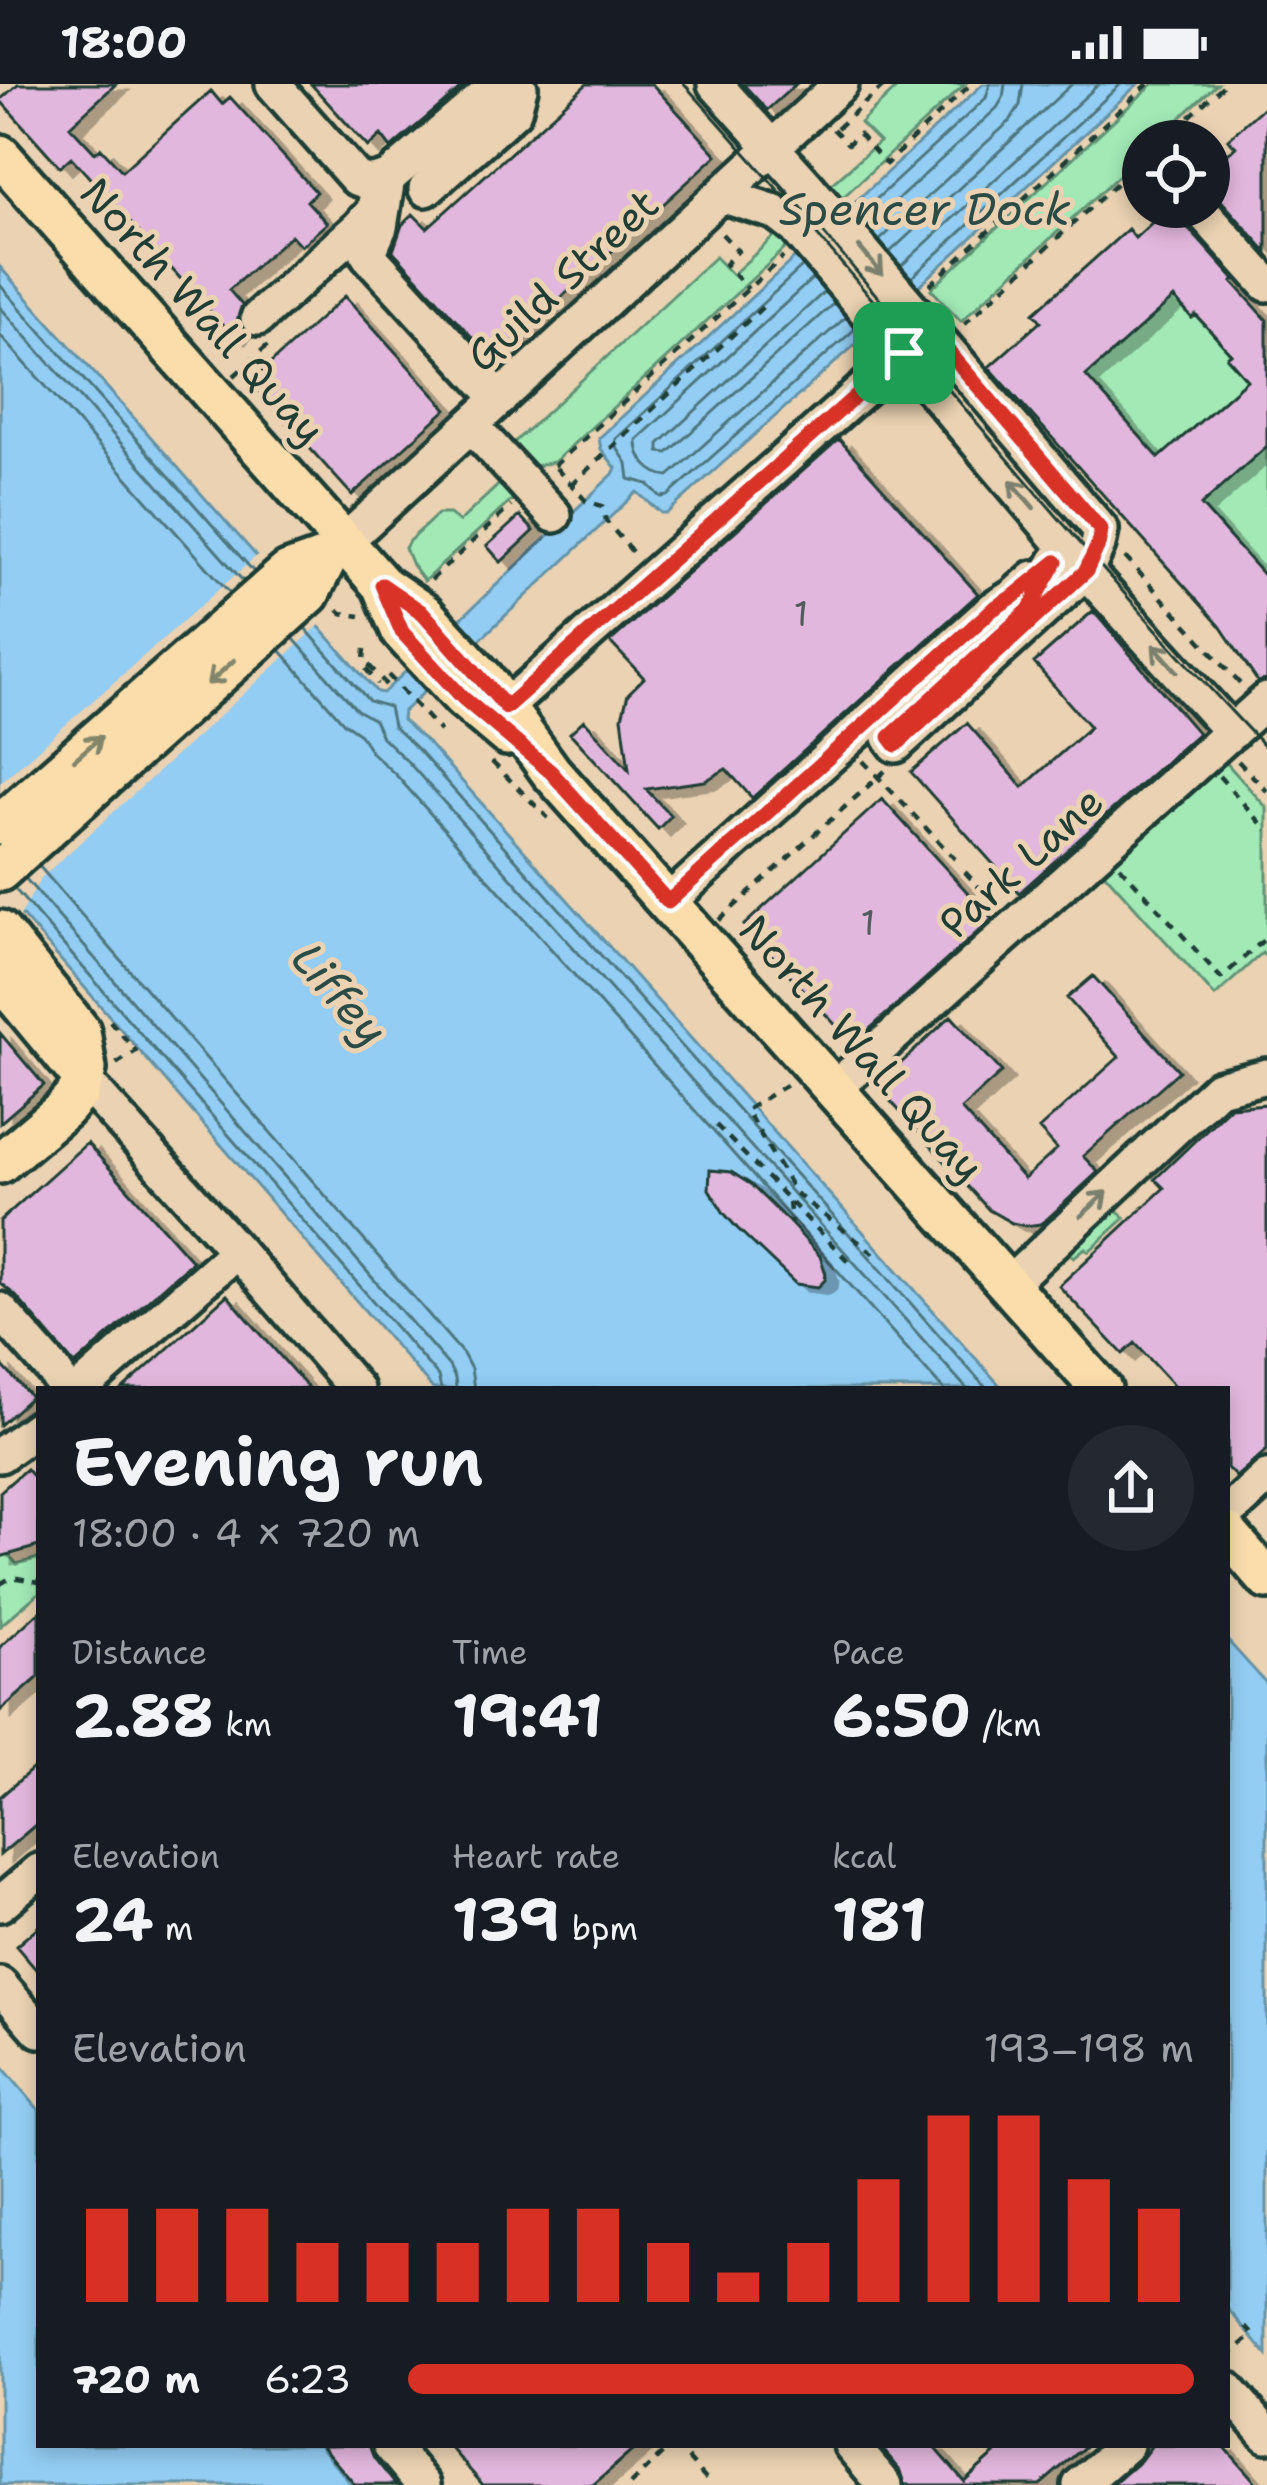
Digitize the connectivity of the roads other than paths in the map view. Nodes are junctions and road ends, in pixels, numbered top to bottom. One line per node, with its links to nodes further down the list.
1 (273, 84): 8 (street)
2 (499, 84): 8 (street)
3 (518, 84): 9 (street)
4 (715, 84): 6 (street)
5 (841, 84): 6 (street, Guild Street)
6 (771, 148): 10 (street, Guild Street); 14 (street, one-way to 14)
7 (0, 155): 19 (main road, North Wall Quay)
8 (379, 181): 13 (street); 16 (street)
9 (426, 189)
10 (721, 195): 15 (street); 16 (street, Guild Street)
11 (1217, 228): 12 (street)
12 (1267, 284)
13 (255, 314)
14 (934, 316): 15 (street); 20 (street)
15 (898, 347): 20 (street, one-way to 15); 22 (street)
16 (500, 399): 17 (street, Guild Street)
17 (471, 425): 18 (street); 19 (street, Guild Street)
18 (554, 515)
19 (336, 550): 21 (main road); 22 (main road, North Wall Quay)
20 (1070, 561): 23 (street, one-way to 20); 24 (street); 27 (street)
21 (309, 590): 25 (main road, one-way to 21); 26 (main road, one-way to 26)
22 (484, 695): 27 (main road, North Wall Quay)
23 (1247, 728): 32 (street, Park Lane)
24 (902, 733)
25 (0, 825)
26 (0, 872)
27 (668, 902): 32 (main road, North Wall Quay)
28 (0, 931): 30 (main road)
29 (0, 977): 30 (main road)
30 (97, 1074): 33 (main road); 34 (street)
31 (1267, 1076): 35 (street, one-way to 31)
32 (834, 1089): 35 (main road, North Wall Quay)
33 (0, 1162)
34 (237, 1250): 38 (street); 39 (street)
35 (1009, 1284): 40 (main road, North Wall Quay)
36 (0, 1310): 37 (street)
37 (63, 1386)
38 (84, 1386)
39 (353, 1386)
40 (1098, 1386)
41 (36, 1433): 42 (street)
42 (0, 1455)
43 (1267, 1477): 44 (street)
44 (1230, 1511)
45 (1230, 1536): 46 (main road)
46 (1267, 1579)
47 (36, 1874): 48 (street)
48 (0, 1904)
49 (0, 1985): 50 (street)
50 (36, 2027)
51 (1230, 2392): 52 (street)
52 (1267, 2435)
53 (392, 2448): 56 (street)
54 (854, 2448): 57 (street)
55 (1123, 2448): 58 (street)
56 (422, 2485)
57 (885, 2485)
58 (1080, 2485)

